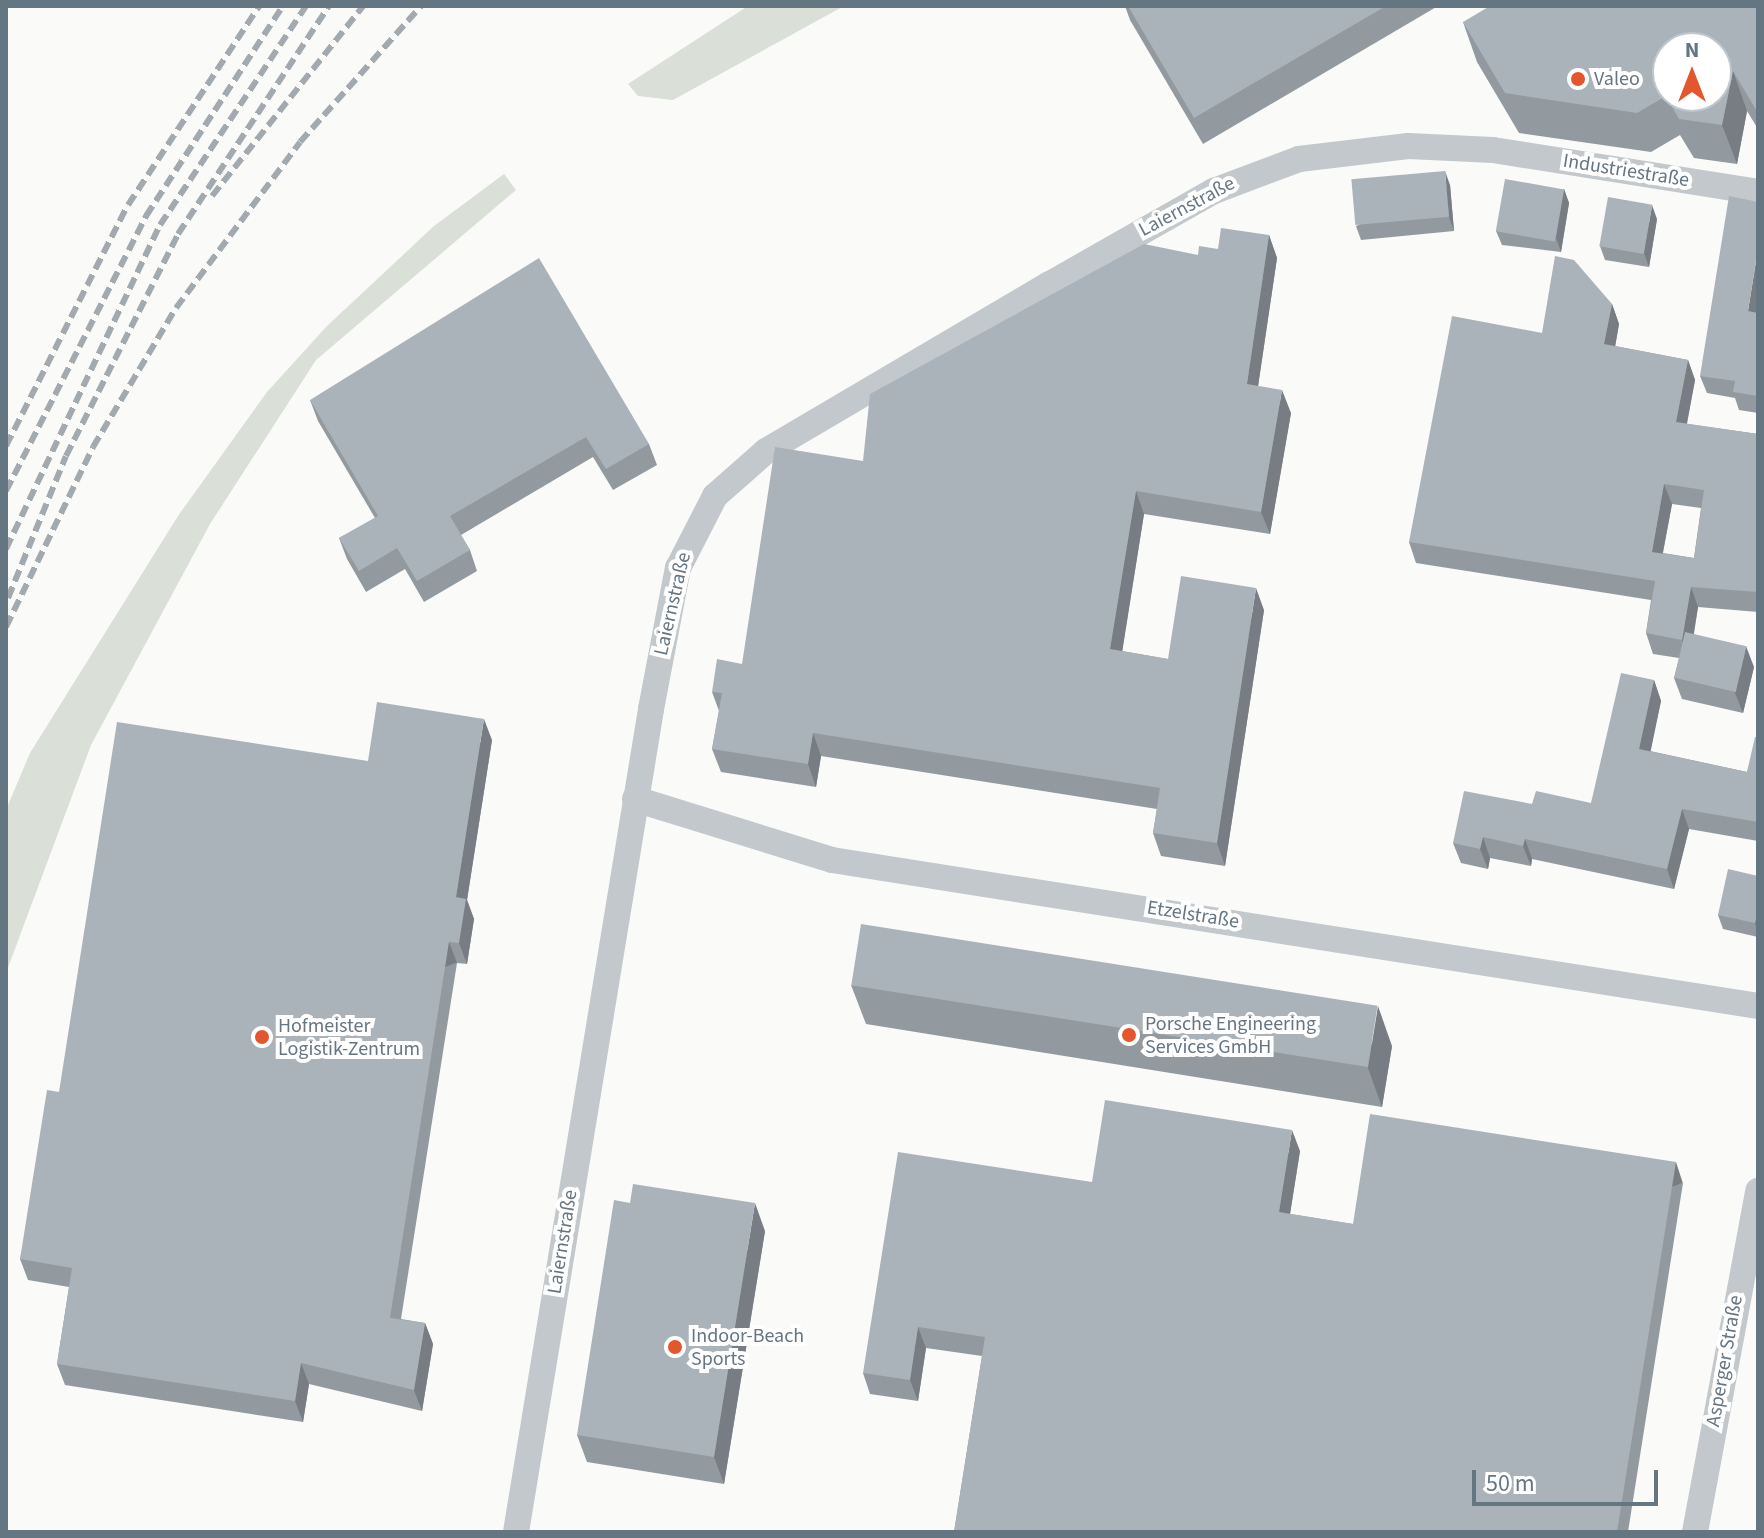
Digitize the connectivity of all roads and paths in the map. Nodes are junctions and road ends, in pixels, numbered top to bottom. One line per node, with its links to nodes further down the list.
1 (1493, 150): 2 (street, Industriestraße); 3 (street, Laiernstraße)
2 (1758, 192)
3 (635, 799): 4 (street, Etzelstraße); 7 (street, Laiernstraße)
4 (1758, 1006)
5 (1758, 1191): 6 (street, Asperger Straße)
6 (1751, 1254): 8 (street, Asperger Straße)
7 (516, 1532)
8 (1695, 1532)

